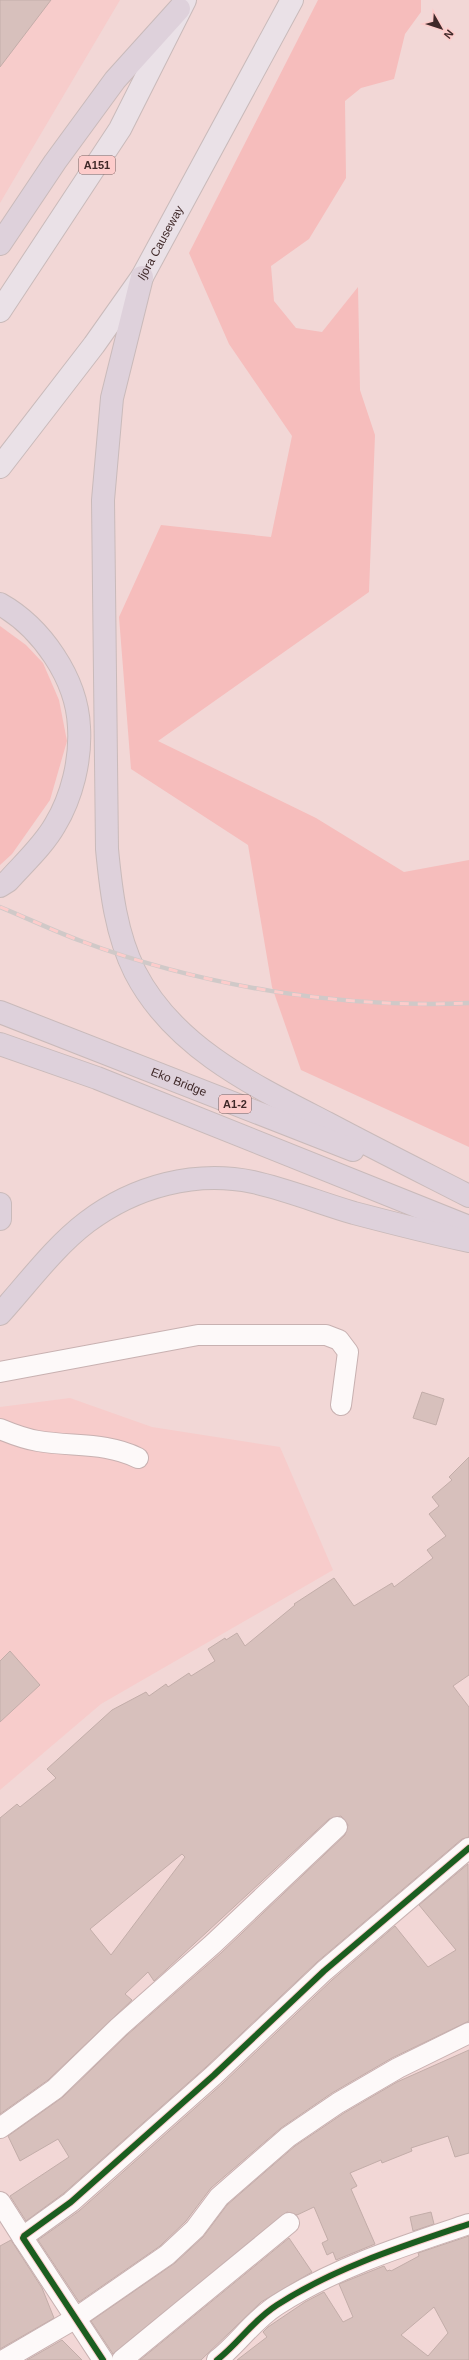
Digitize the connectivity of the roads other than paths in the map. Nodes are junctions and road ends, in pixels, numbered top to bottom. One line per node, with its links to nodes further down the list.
1 (292, 0): 4 (main road, Ijora Causeway)
2 (182, 5): 3 (highway); 5 (main road, A151)
3 (0, 244)
4 (142, 277): 6 (main road, Ijora Causeway); 11 (highway)
5 (0, 312)
6 (0, 467)
7 (0, 604): 8 (highway)
8 (0, 886)
9 (0, 1012): 11 (highway, Eko Bridge / A1-2)
10 (0, 1044): 14 (highway, A1-2)
11 (469, 1196)
12 (0, 1204): 13 (highway)
13 (0, 1219)
14 (469, 1227)
15 (469, 1241): 16 (highway)
16 (0, 1314)
17 (0, 1372): 18 (street)
18 (340, 1405)
19 (0, 1429): 20 (street)
20 (138, 1458)
21 (337, 1827): 24 (street)
22 (469, 1848): 29 (street)
23 (469, 2034): 30 (street)
24 (0, 2128)
25 (0, 2202): 27 (street)
26 (289, 2223): 33 (street)
27 (5, 2224): 29 (street)
28 (469, 2224): 34 (street)
29 (23, 2238): 30 (street)
30 (76, 2318): 31 (street); 32 (street)
31 (4, 2360)
32 (103, 2360)
33 (122, 2360)
34 (217, 2360)

